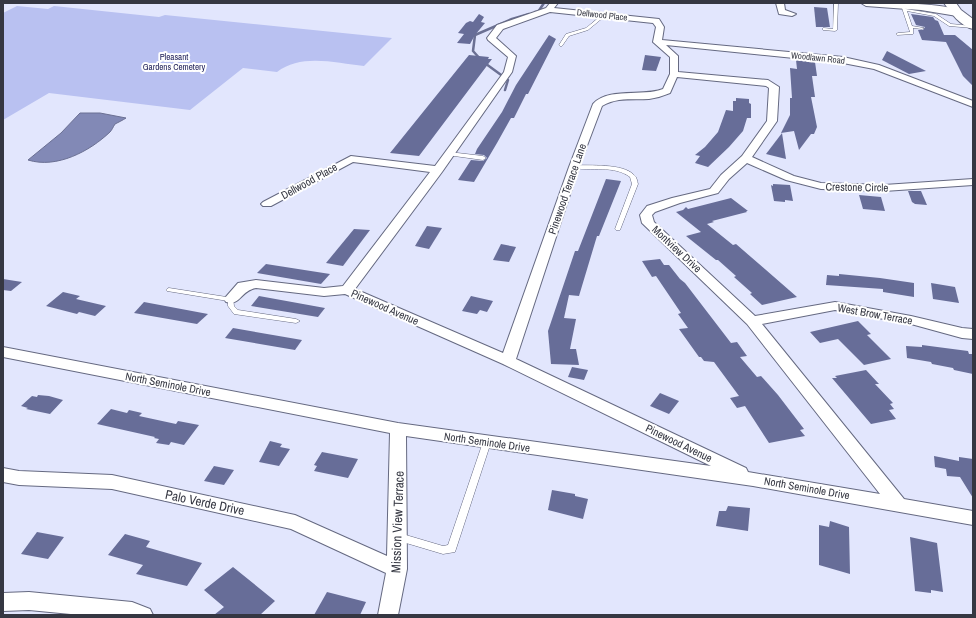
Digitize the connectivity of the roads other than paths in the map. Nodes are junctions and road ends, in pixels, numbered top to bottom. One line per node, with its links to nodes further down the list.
1 (780, 3): 7 (street)
2 (836, 3): 12 (lane)
3 (866, 3): 5 (street)
4 (551, 6): 8 (street, Dellwood Place); 18 (street, Pinewood Avenue)
5 (904, 8): 6 (street); 9 (lane); 10 (lane)
6 (953, 8): 9 (main road)
7 (792, 14)
8 (603, 16): 14 (street, Dellwood Place); 15 (lane)
9 (973, 26)
10 (910, 27): 11 (lane); 13 (lane)
11 (922, 28)
12 (824, 29)
13 (898, 34)
14 (657, 42): 16 (street); 17 (street, Woodlawn Road)
15 (561, 45)
16 (674, 74): 20 (street, Montview Drive); 21 (street, Pinewood Terrace Lane)
17 (973, 104)
18 (449, 154): 19 (lane); 22 (street, Pinewood Avenue)
19 (482, 158)
20 (746, 158): 23 (street, Crestone Circle); 30 (street, Montview Drive)
21 (574, 167): 25 (lane); 33 (street, Pinewood Terrace Lane)
22 (438, 170): 24 (street, Dellwood Place); 27 (street, Pinewood Avenue)
23 (973, 182)
24 (268, 204)
25 (618, 229)
26 (169, 290): 28 (lane)
27 (347, 290): 28 (street); 33 (street, Pinewood Avenue)
28 (231, 299): 29 (lane)
29 (296, 321)
30 (752, 321): 31 (street, West Brow Terrace); 38 (street, Montview Drive)
31 (973, 334)
32 (3, 352): 34 (street, North Seminole Drive)
33 (508, 361): 37 (street, Pinewood Avenue)
34 (398, 429): 35 (street, North Seminole Drive); 40 (street, Mission View Terrace)
35 (487, 442): 37 (street, North Seminole Drive); 40 (lane)
36 (3, 474): 41 (street, Palo Verde Drive)
37 (753, 479): 38 (street, North Seminole Drive)
38 (898, 504): 39 (street, North Seminole Drive)
39 (973, 518)
40 (398, 537): 41 (street, Mission View Terrace)
41 (397, 569): 44 (street, Mission View Terrace)
42 (3, 602): 43 (street)
43 (143, 615)
44 (388, 615)

